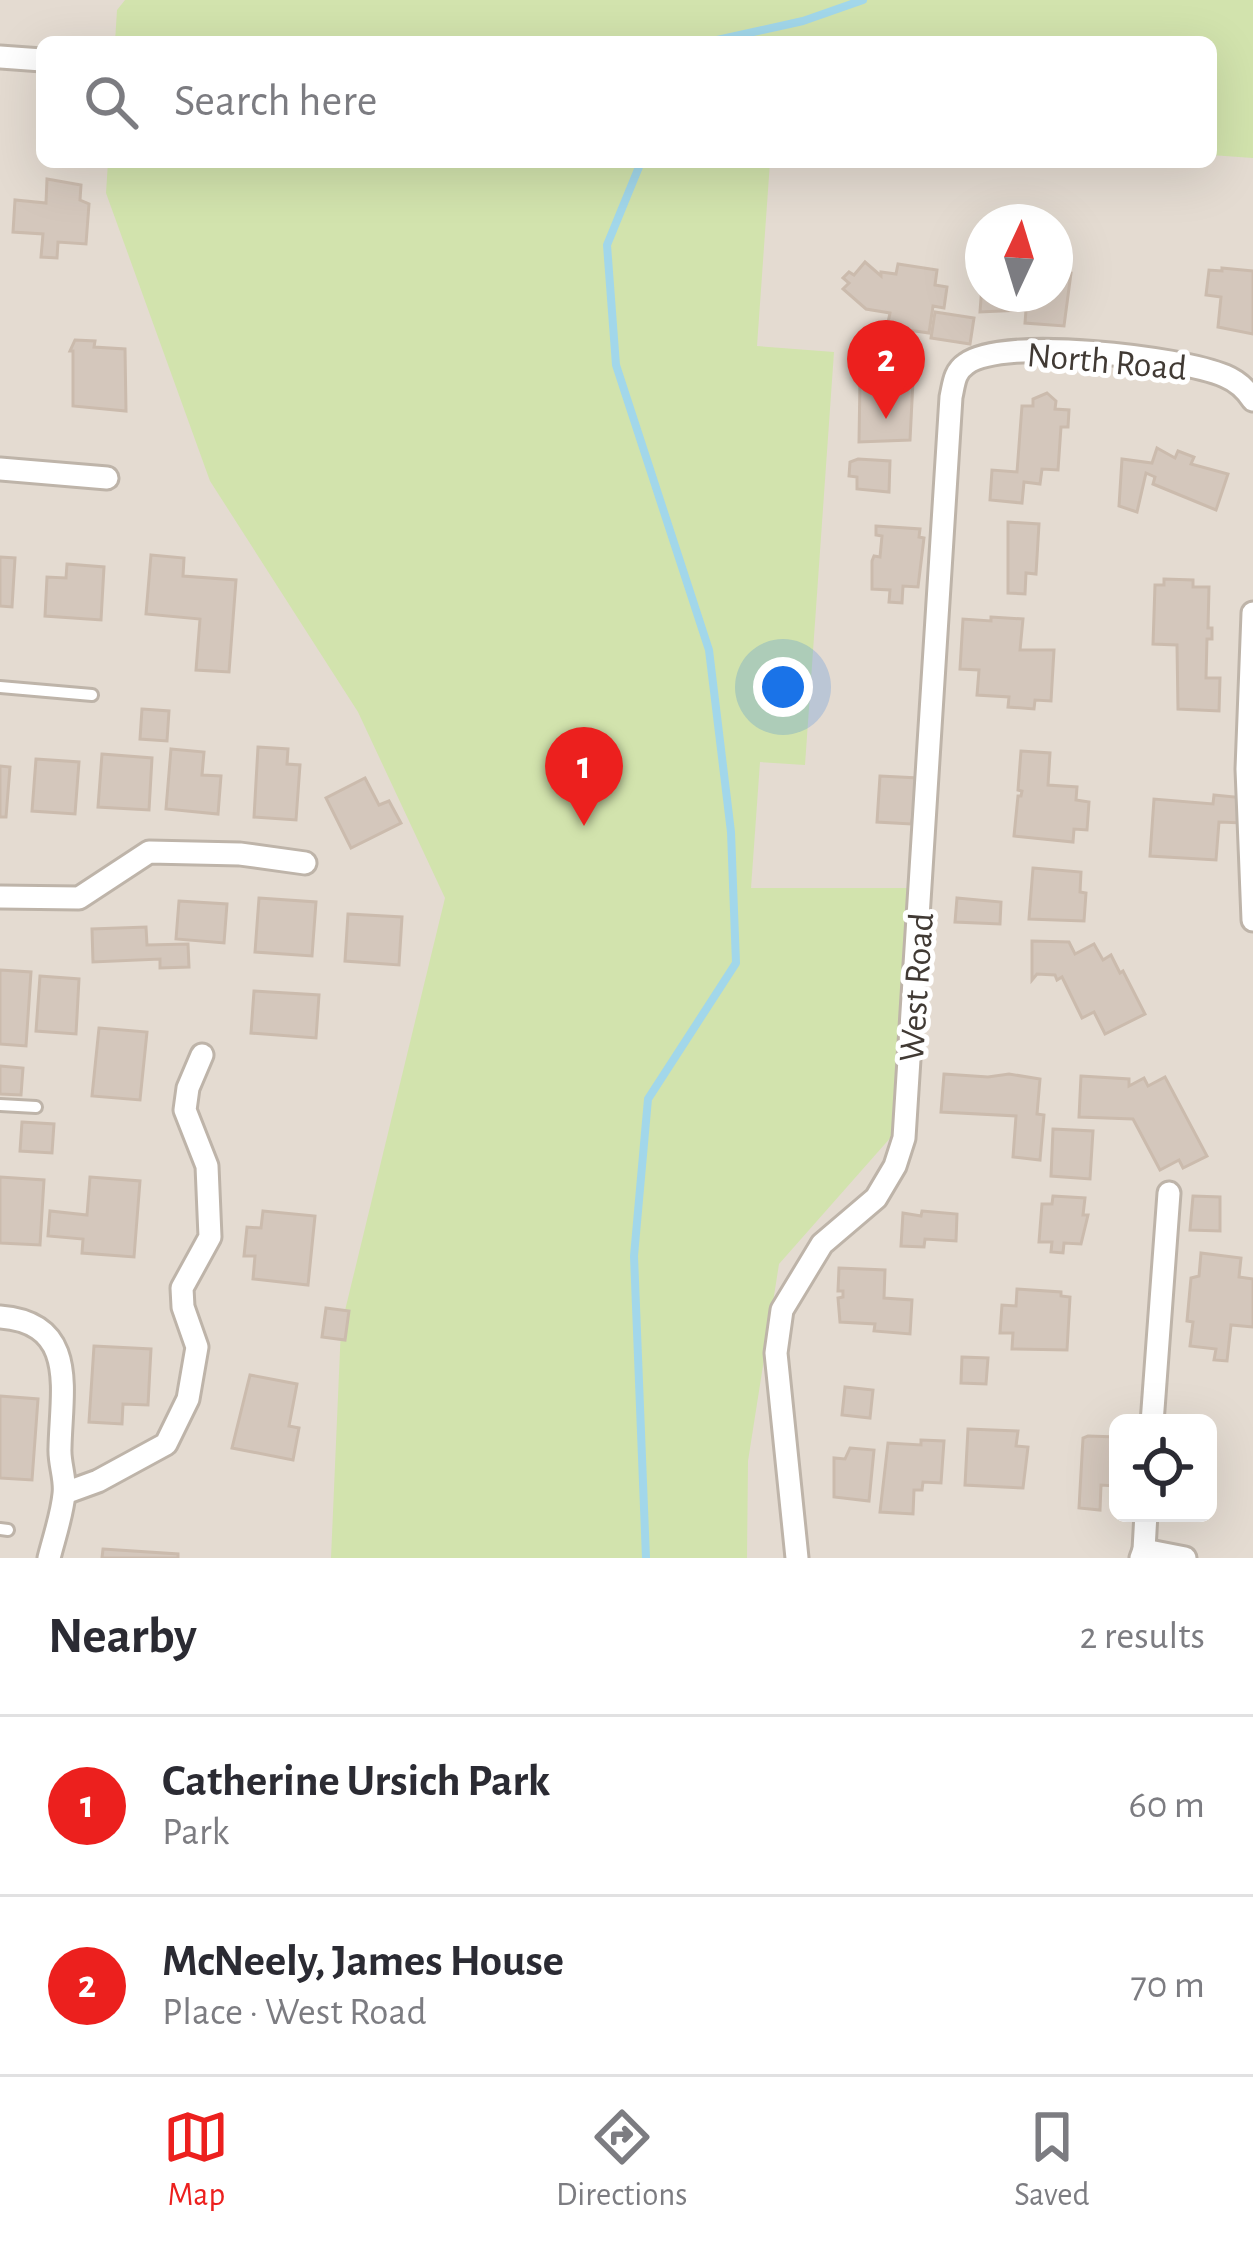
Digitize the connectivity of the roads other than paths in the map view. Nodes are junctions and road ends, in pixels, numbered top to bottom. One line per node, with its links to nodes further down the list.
1 (0, 57): 2 (street)
2 (36, 60)
3 (956, 373): 4 (street, North Road); 23 (street, West Road)
4 (1253, 400)
5 (0, 469): 6 (street)
6 (107, 478)
7 (1253, 613): 12 (street)
8 (0, 687): 9 (lane)
9 (92, 695)
10 (304, 863): 11 (street)
11 (0, 897)
12 (1253, 920)
13 (202, 1055): 19 (street)
14 (0, 1105): 15 (lane)
15 (36, 1107)
16 (1168, 1193): 18 (street)
17 (0, 1317): 19 (street)
18 (1153, 1414)
19 (64, 1493): 22 (street)
20 (1145, 1522): 21 (street)
21 (1142, 1554): 24 (street)
22 (49, 1558)
23 (797, 1558)
24 (1185, 1558)

